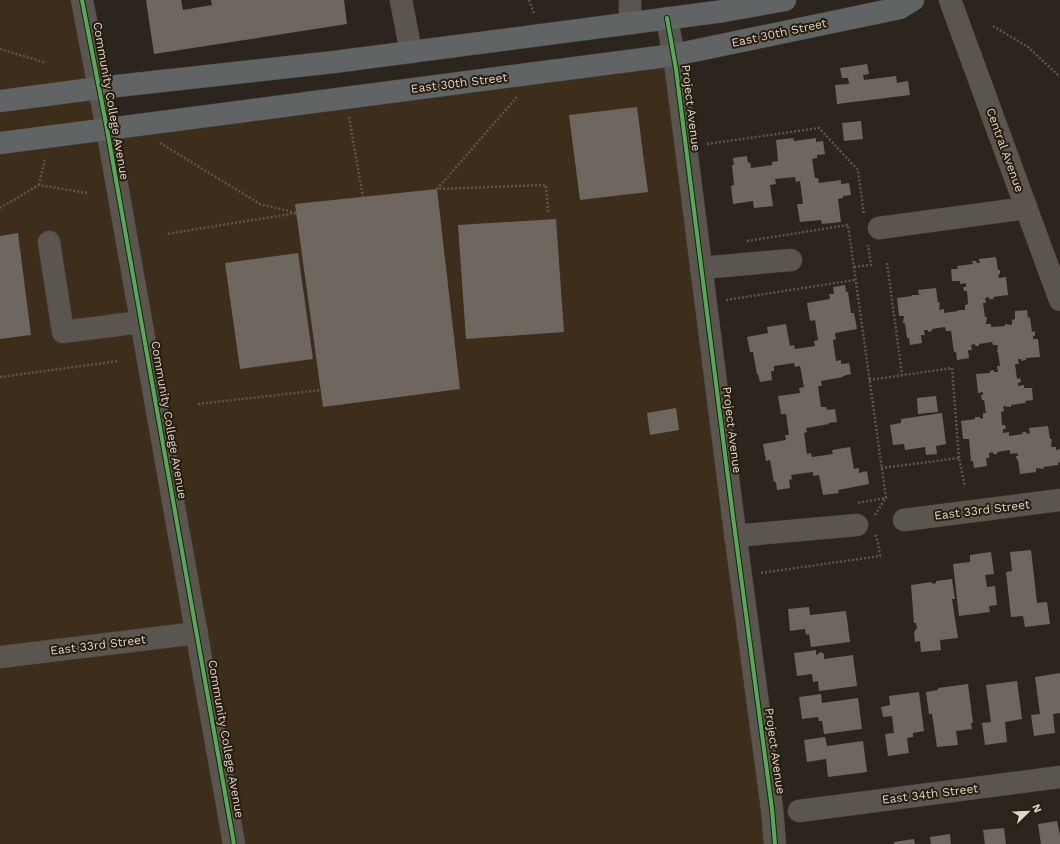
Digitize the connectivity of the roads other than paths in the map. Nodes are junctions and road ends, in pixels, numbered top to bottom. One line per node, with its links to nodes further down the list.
1 (82, 0): 12 (street, Community College Avenue)
2 (401, 0): 10 (street)
3 (630, 0): 9 (street)
4 (785, 0): 7 (main road)
5 (913, 0): 11 (main road, East 30th Street)
6 (950, 0): 16 (street, Central Avenue)
7 (722, 5): 8 (main road)
8 (667, 18): 9 (main road); 11 (street, Project Avenue)
9 (630, 23): 10 (main road)
10 (411, 52): 12 (main road)
11 (674, 55): 14 (main road, East 30th Street); 20 (street, Project Avenue)
12 (99, 88): 13 (main road); 14 (street, Community College Avenue)
13 (0, 101)
14 (107, 129): 15 (main road, East 30th Street); 22 (street, Community College Avenue)
15 (0, 143)
16 (1026, 208): 17 (street); 21 (street, Central Avenue)
17 (870, 229)
18 (49, 242): 22 (street)
19 (791, 260): 20 (street)
20 (701, 268): 26 (street, Project Avenue)
21 (1060, 300)
22 (141, 322): 27 (street, Community College Avenue)
23 (1060, 500): 24 (street, East 33rd Street)
24 (904, 520)
25 (869, 524): 26 (street)
26 (736, 536): 32 (street, Project Avenue)
27 (196, 633): 28 (street, East 33rd Street); 31 (street, Community College Avenue)
28 (0, 657)
29 (1060, 777): 30 (street, East 34th Street)
30 (799, 812)
31 (234, 844)
32 (775, 844)

